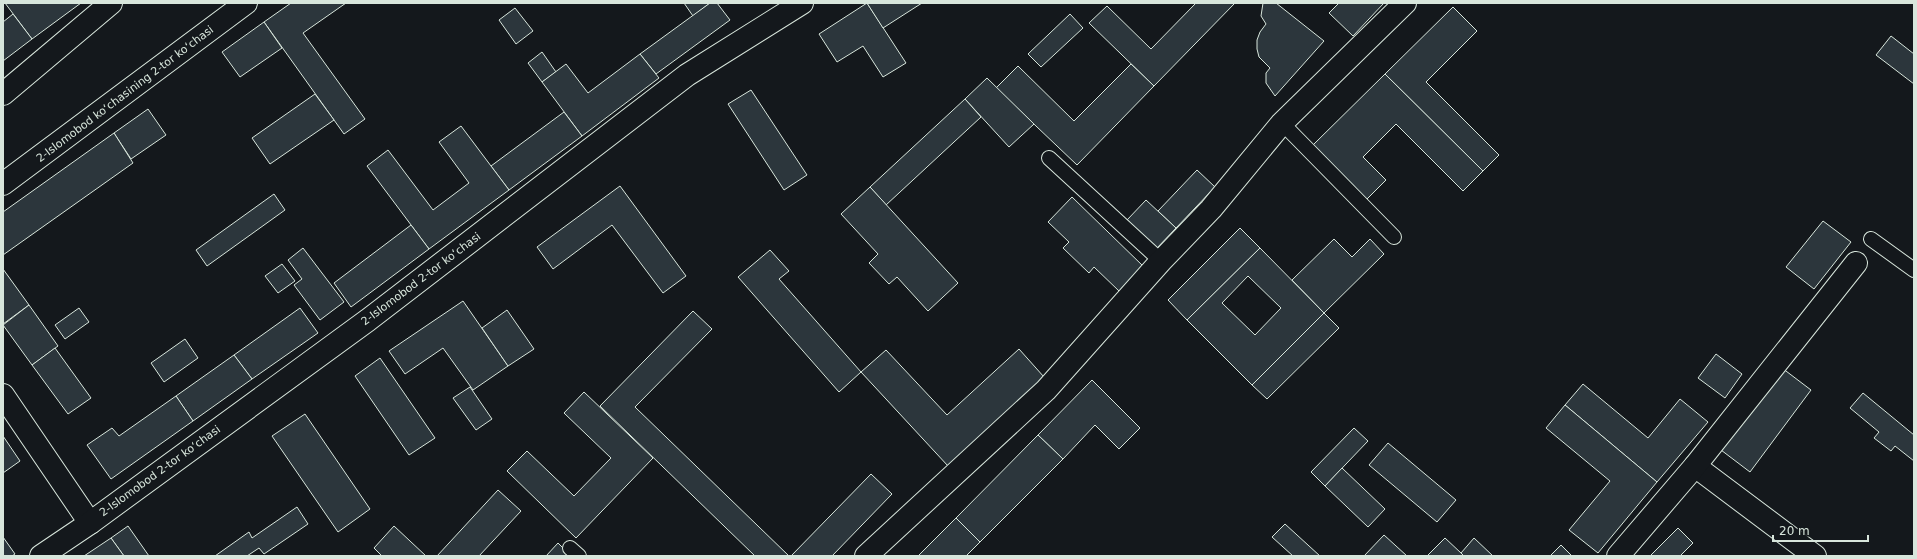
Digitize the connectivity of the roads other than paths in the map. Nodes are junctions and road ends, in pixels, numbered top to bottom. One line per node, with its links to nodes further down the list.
1 (111, 3): 5 (street)
2 (246, 3): 8 (street, 2-Islomobod koʻchasining 2-tor koʻchasi)
3 (802, 3): 16 (street, 2-Islomobod 2-tor koʻchasi)
4 (1406, 3): 6 (street)
5 (3, 94)
6 (1282, 123): 9 (lane); 11 (street)
7 (1049, 158): 11 (lane)
8 (3, 184)
9 (1394, 237)
10 (1871, 239): 13 (lane)
11 (1161, 262): 18 (street)
12 (1856, 262): 15 (street)
13 (1914, 270)
14 (3, 395): 16 (street)
15 (1695, 466): 19 (street); 20 (street)
16 (90, 523): 17 (street, 2-Islomobod 2-tor koʻchasi)
17 (41, 556)
18 (866, 556)
19 (1618, 556)
20 (1815, 556)

